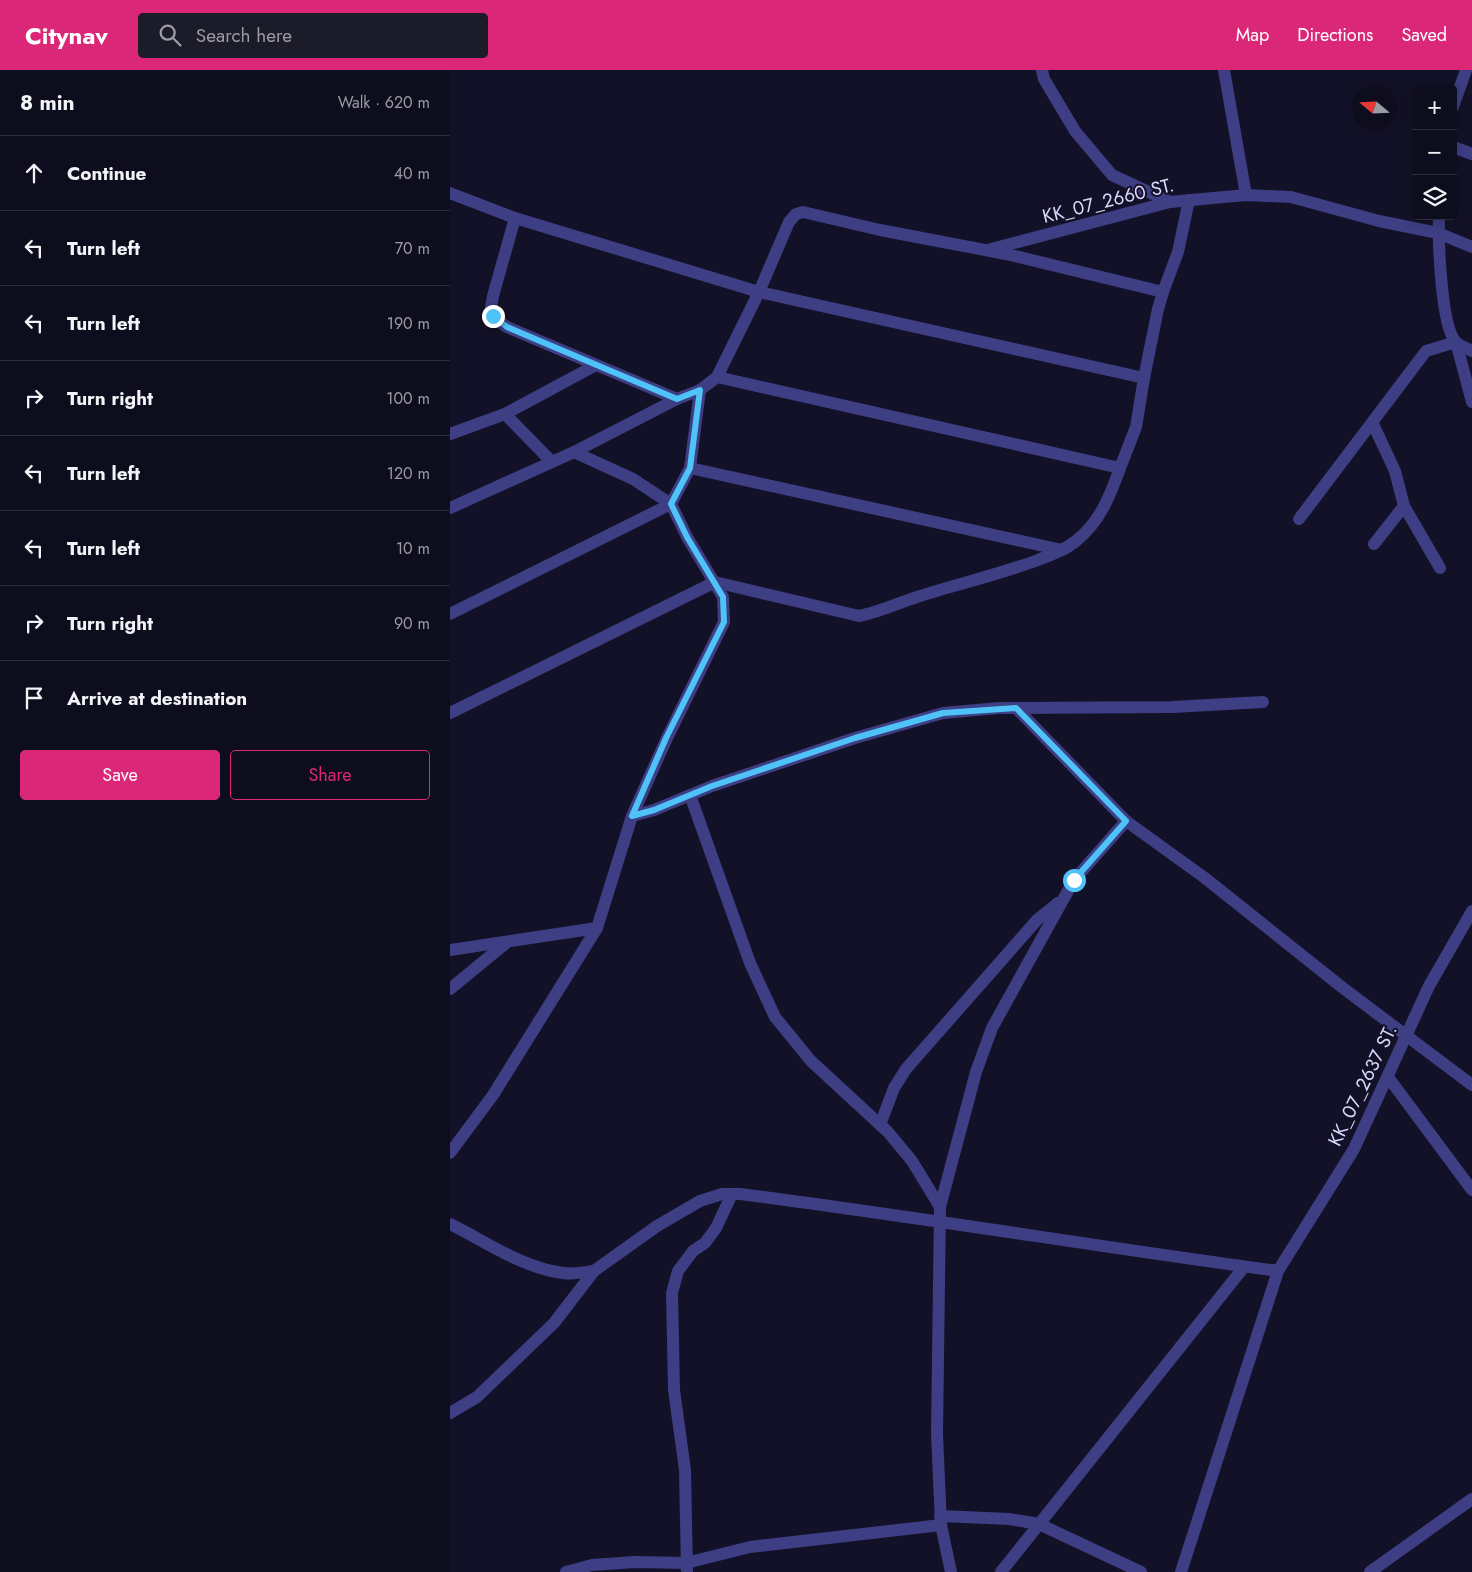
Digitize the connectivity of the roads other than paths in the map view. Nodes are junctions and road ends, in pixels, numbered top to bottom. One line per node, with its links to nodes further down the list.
1 (1042, 70): 10 (street)
2 (1224, 70): 8 (street)
3 (1466, 70): 4 (street)
4 (1457, 96)
5 (1457, 148): 6 (street)
6 (1472, 154)
7 (450, 193): 11 (street)
8 (1246, 195): 9 (street, KK_07_2660 ST.); 13 (street, KK_07_2660 ST.)
9 (1189, 200): 10 (street, KK_07_2660 ST.); 17 (street)
10 (1170, 202): 15 (street, KK_07_2660 ST.)
11 (515, 218): 16 (street); 20 (street)
12 (1439, 220): 13 (street)
13 (1438, 233): 14 (street, KK_07_2660 ST.); 18 (street)
14 (1472, 247)
15 (986, 250): 16 (street); 17 (street)
16 (759, 292): 21 (street); 22 (street)
17 (1164, 292): 22 (street)
18 (1456, 342): 19 (street); 25 (street); 27 (street)
19 (1472, 351)
20 (596, 365): 24 (street); 26 (street)
21 (717, 377): 23 (street); 32 (street)
22 (1144, 378): 32 (street)
23 (700, 390): 24 (street); 31 (street)
24 (677, 399): 29 (street)
25 (1472, 402)
26 (505, 414): 28 (street); 30 (street)
27 (1373, 424): 34 (street); 36 (street)
28 (450, 434)
29 (574, 452): 30 (street); 33 (street)
30 (552, 462): 35 (street)
31 (690, 468): 33 (street); 38 (street)
32 (1120, 468): 38 (street)
33 (671, 504): 40 (street); 41 (street)
34 (1404, 506): 37 (street); 39 (street)
35 (450, 508)
36 (1300, 519)
37 (1374, 544)
38 (1062, 550): 40 (street)
39 (1440, 568)
40 (715, 582): 44 (street); 46 (street)
41 (450, 614)
42 (1263, 702): 43 (street)
43 (1016, 708): 45 (street); 47 (street)
44 (450, 713)
45 (690, 795): 46 (street); 57 (street)
46 (632, 816): 50 (street)
47 (1126, 821): 48 (street); 54 (street)
48 (1062, 900): 57 (street); 61 (street)
49 (1472, 911): 54 (street, KK_07_2637 ST.)
50 (597, 928): 51 (street); 58 (street)
51 (508, 942): 52 (street); 53 (street)
52 (450, 950)
53 (450, 989)
54 (1407, 1035): 55 (street, KK_07_2637 ST.); 56 (street)
55 (1388, 1077): 59 (street); 66 (street, KK_07_2637 ST.)
56 (1472, 1085)
57 (880, 1125): 61 (street)
58 (450, 1153)
59 (1472, 1190)
60 (732, 1194): 62 (street); 65 (street); 71 (street)
61 (940, 1207): 62 (street)
62 (939, 1221): 64 (street); 69 (street)
63 (450, 1224): 65 (street)
64 (1244, 1267): 66 (street); 70 (street)
65 (594, 1271): 67 (street)
66 (1278, 1272): 76 (street, KK_07_2637 ST.)
67 (450, 1412)
68 (1472, 1499): 77 (street)
69 (941, 1521): 70 (street); 71 (street); 73 (street)
70 (1039, 1524): 74 (street); 75 (street)
71 (687, 1568): 72 (street)
72 (566, 1572)
73 (951, 1572)
74 (1001, 1572)
75 (1141, 1572)
76 (1181, 1572)
77 (1370, 1572)

